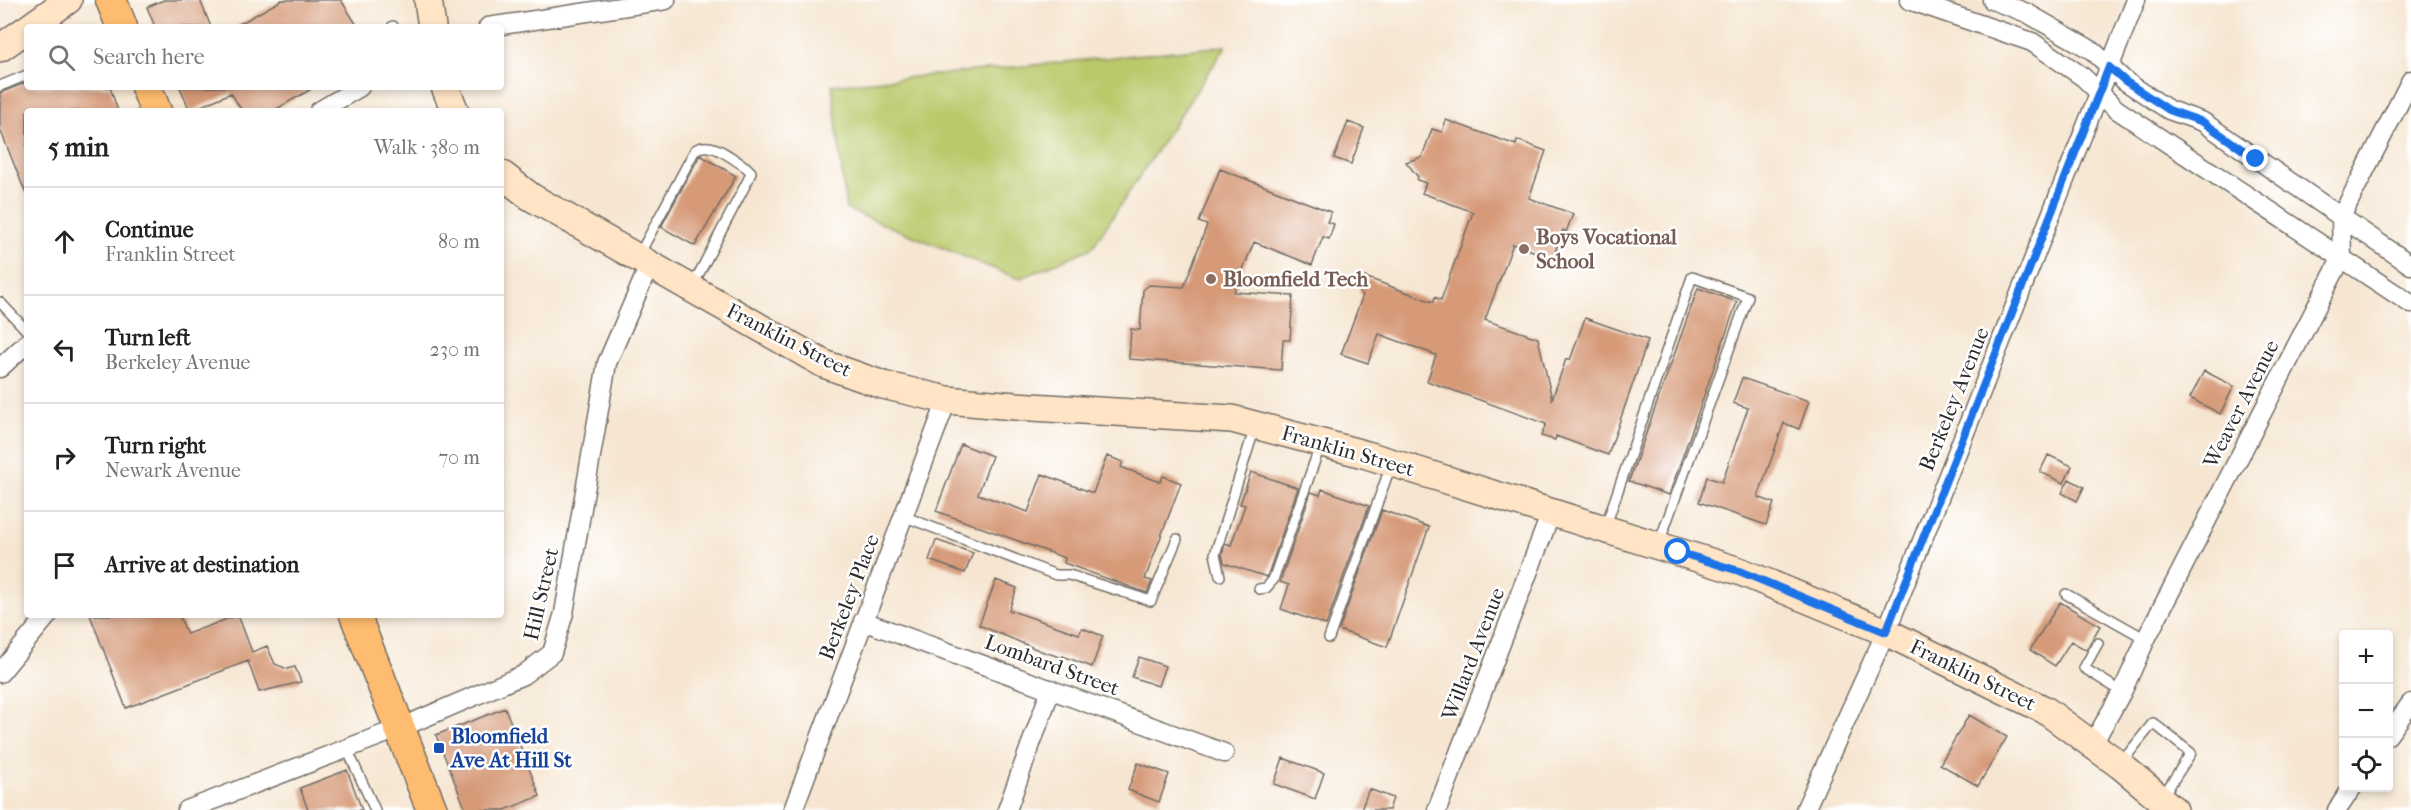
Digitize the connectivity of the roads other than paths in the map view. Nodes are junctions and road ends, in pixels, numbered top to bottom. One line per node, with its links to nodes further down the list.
1 (68, 0): 8 (main road)
2 (111, 0): 9 (main road)
3 (428, 0): 10 (main road)
4 (666, 0): 11 (street)
5 (1908, 0): 21 (street)
6 (1992, 0): 14 (street)
7 (2136, 0): 14 (street, Berkeley Avenue)
8 (34, 24)
9 (121, 24)
10 (432, 24)
11 (504, 25)
12 (24, 31): 13 (main road)
13 (0, 48)
14 (2109, 67): 21 (street, Berkeley Avenue); 26 (street)
15 (24, 76): 17 (lane)
16 (2411, 80): 26 (street, Weaver Avenue)
17 (0, 86)
18 (147, 90): 22 (main road)
19 (355, 90): 23 (street)
20 (446, 90): 24 (main road)
21 (2100, 93): 27 (street); 51 (street, Berkeley Avenue)
22 (155, 108)
23 (324, 108)
24 (454, 108)
25 (504, 176): 28 (main road, Franklin Street)
26 (2341, 217): 27 (street, Weaver Avenue); 29 (street)
27 (2342, 257): 32 (street); 53 (street, Weaver Avenue)
28 (643, 262): 30 (main road, Franklin Street); 30 (lane); 59 (street, Hill Street)
29 (2411, 265)
30 (690, 289): 36 (main road, Franklin Street)
31 (0, 302): 33 (lane)
32 (2411, 304)
33 (24, 328)
34 (24, 346): 35 (street)
35 (0, 368)
36 (947, 400): 37 (main road, Franklin Street); 41 (street, Berkeley Place)
37 (1256, 425): 38 (main road, Franklin Street); 45 (lane)
38 (1321, 442): 39 (main road, Franklin Street); 46 (lane)
39 (1392, 463): 40 (main road, Franklin Street); 52 (lane)
40 (1551, 513): 42 (main road, Franklin Street); 72 (street, Willard Avenue)
41 (903, 516): 43 (lane); 50 (street, Berkeley Place)
42 (1604, 530): 44 (main road, Franklin Street); 44 (lane)
43 (1177, 539)
44 (1658, 546): 51 (main road, Franklin Street)
45 (1220, 576)
46 (1259, 589)
47 (2066, 594): 53 (lane)
48 (45, 618): 55 (street)
49 (356, 618): 59 (main road)
50 (863, 621): 56 (street, Lombard Street); 70 (street, Berkeley Place)
51 (1886, 632): 61 (main road, Franklin Street); 73 (street, Berkeley Avenue)
52 (1329, 638)
53 (2146, 639): 57 (street, Weaver Avenue)
54 (2098, 643): 57 (lane)
55 (4, 661)
56 (1051, 689): 63 (street, Lombard Street); 71 (street)
57 (2122, 692): 61 (street, Weaver Avenue)
58 (2411, 703): 60 (street)
59 (400, 728): 62 (street, Hill Street); 69 (main road)
60 (2393, 728)
61 (2092, 745): 64 (main road, Franklin Street)
62 (347, 749): 67 (street, Hill Street); 68 (lane)
63 (1224, 753)
64 (2120, 765): 66 (main road, Franklin Street); 66 (lane)
65 (2349, 792): 74 (street)
66 (2167, 805)
67 (187, 810)
68 (375, 810)
69 (432, 810)
70 (793, 810)
71 (1006, 810)
72 (1437, 810)
73 (1805, 810)
74 (2337, 810)

